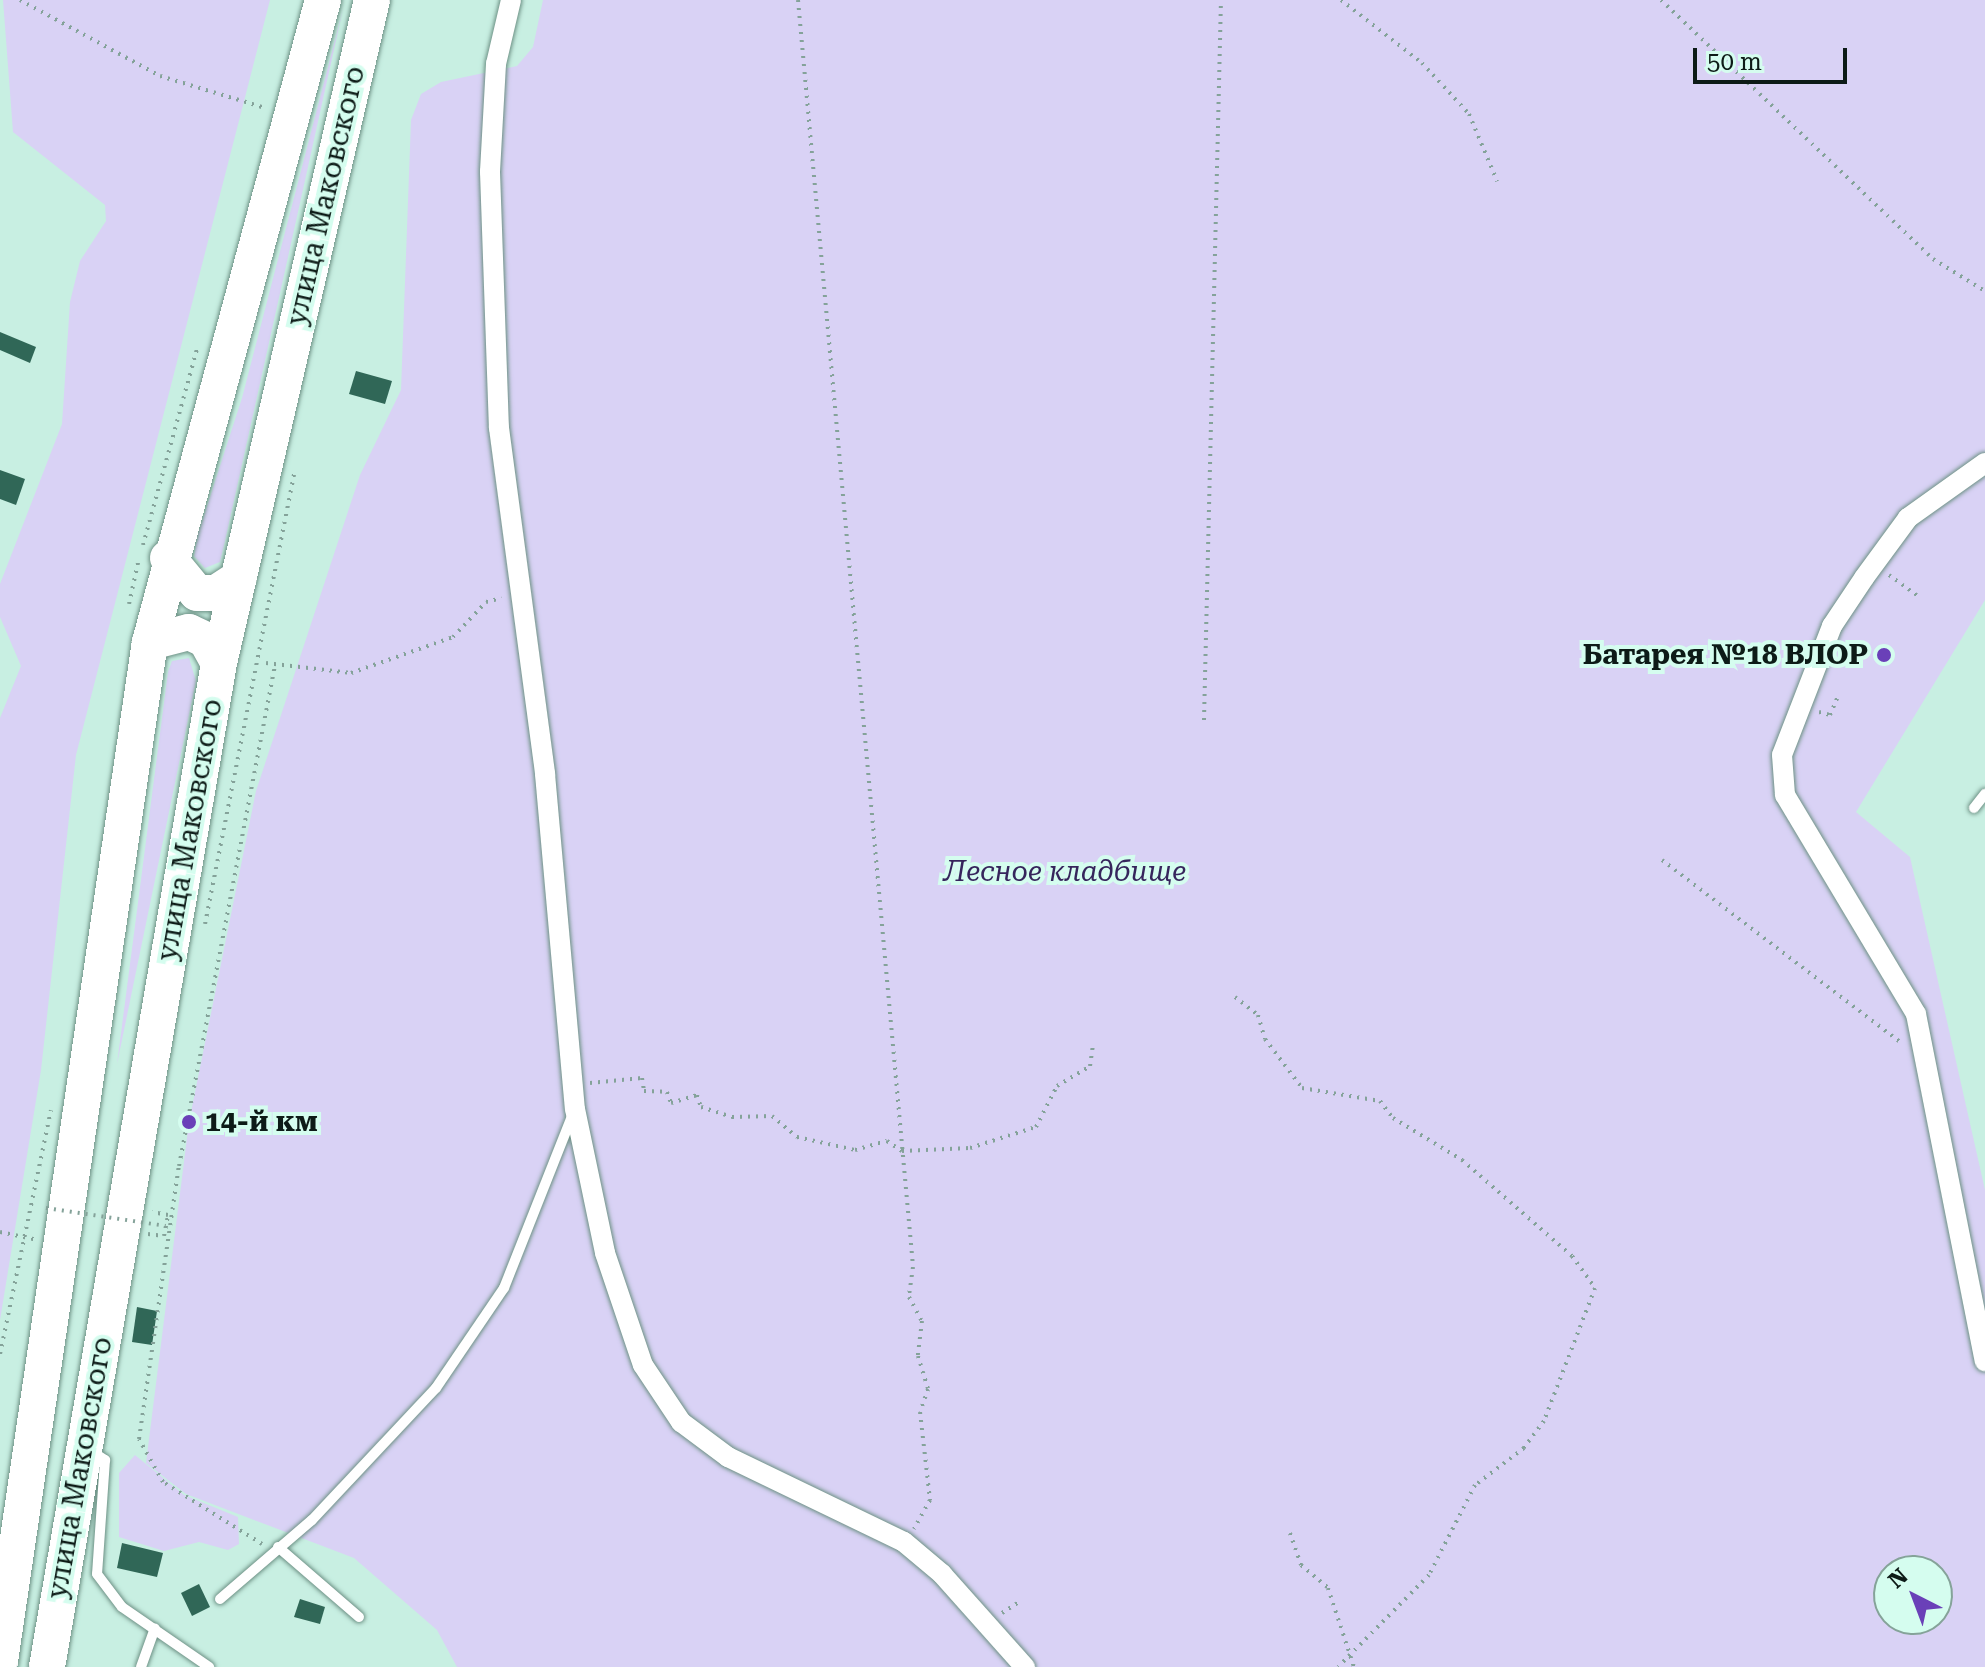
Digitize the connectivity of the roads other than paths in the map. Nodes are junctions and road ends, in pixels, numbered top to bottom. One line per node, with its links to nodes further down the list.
1 (323, 0): 5 (highway, улица Маковского)
2 (372, 0): 6 (highway, улица Маковского)
3 (511, 0): 11 (street)
4 (1985, 463): 12 (street)
5 (168, 558): 6 (highway); 7 (highway, улица Маковского)
6 (239, 578): 8 (highway, улица Маковского)
7 (150, 642): 8 (highway); 14 (highway, улица Маковского)
8 (219, 663): 13 (highway, улица Маковского)
9 (1985, 794): 10 (lane)
10 (1974, 808)
11 (575, 1109): 15 (lane); 23 (street)
12 (1985, 1361)
13 (83, 1445): 18 (lane); 20 (highway, улица Маковского)
14 (11, 1524): 19 (highway, улица Маковского)
15 (277, 1548): 16 (lane); 17 (lane)
16 (220, 1599)
17 (359, 1617)
18 (155, 1628): 21 (lane); 22 (lane)
19 (0, 1661)
20 (47, 1667)
21 (141, 1667)
22 (209, 1667)
23 (1025, 1667)

